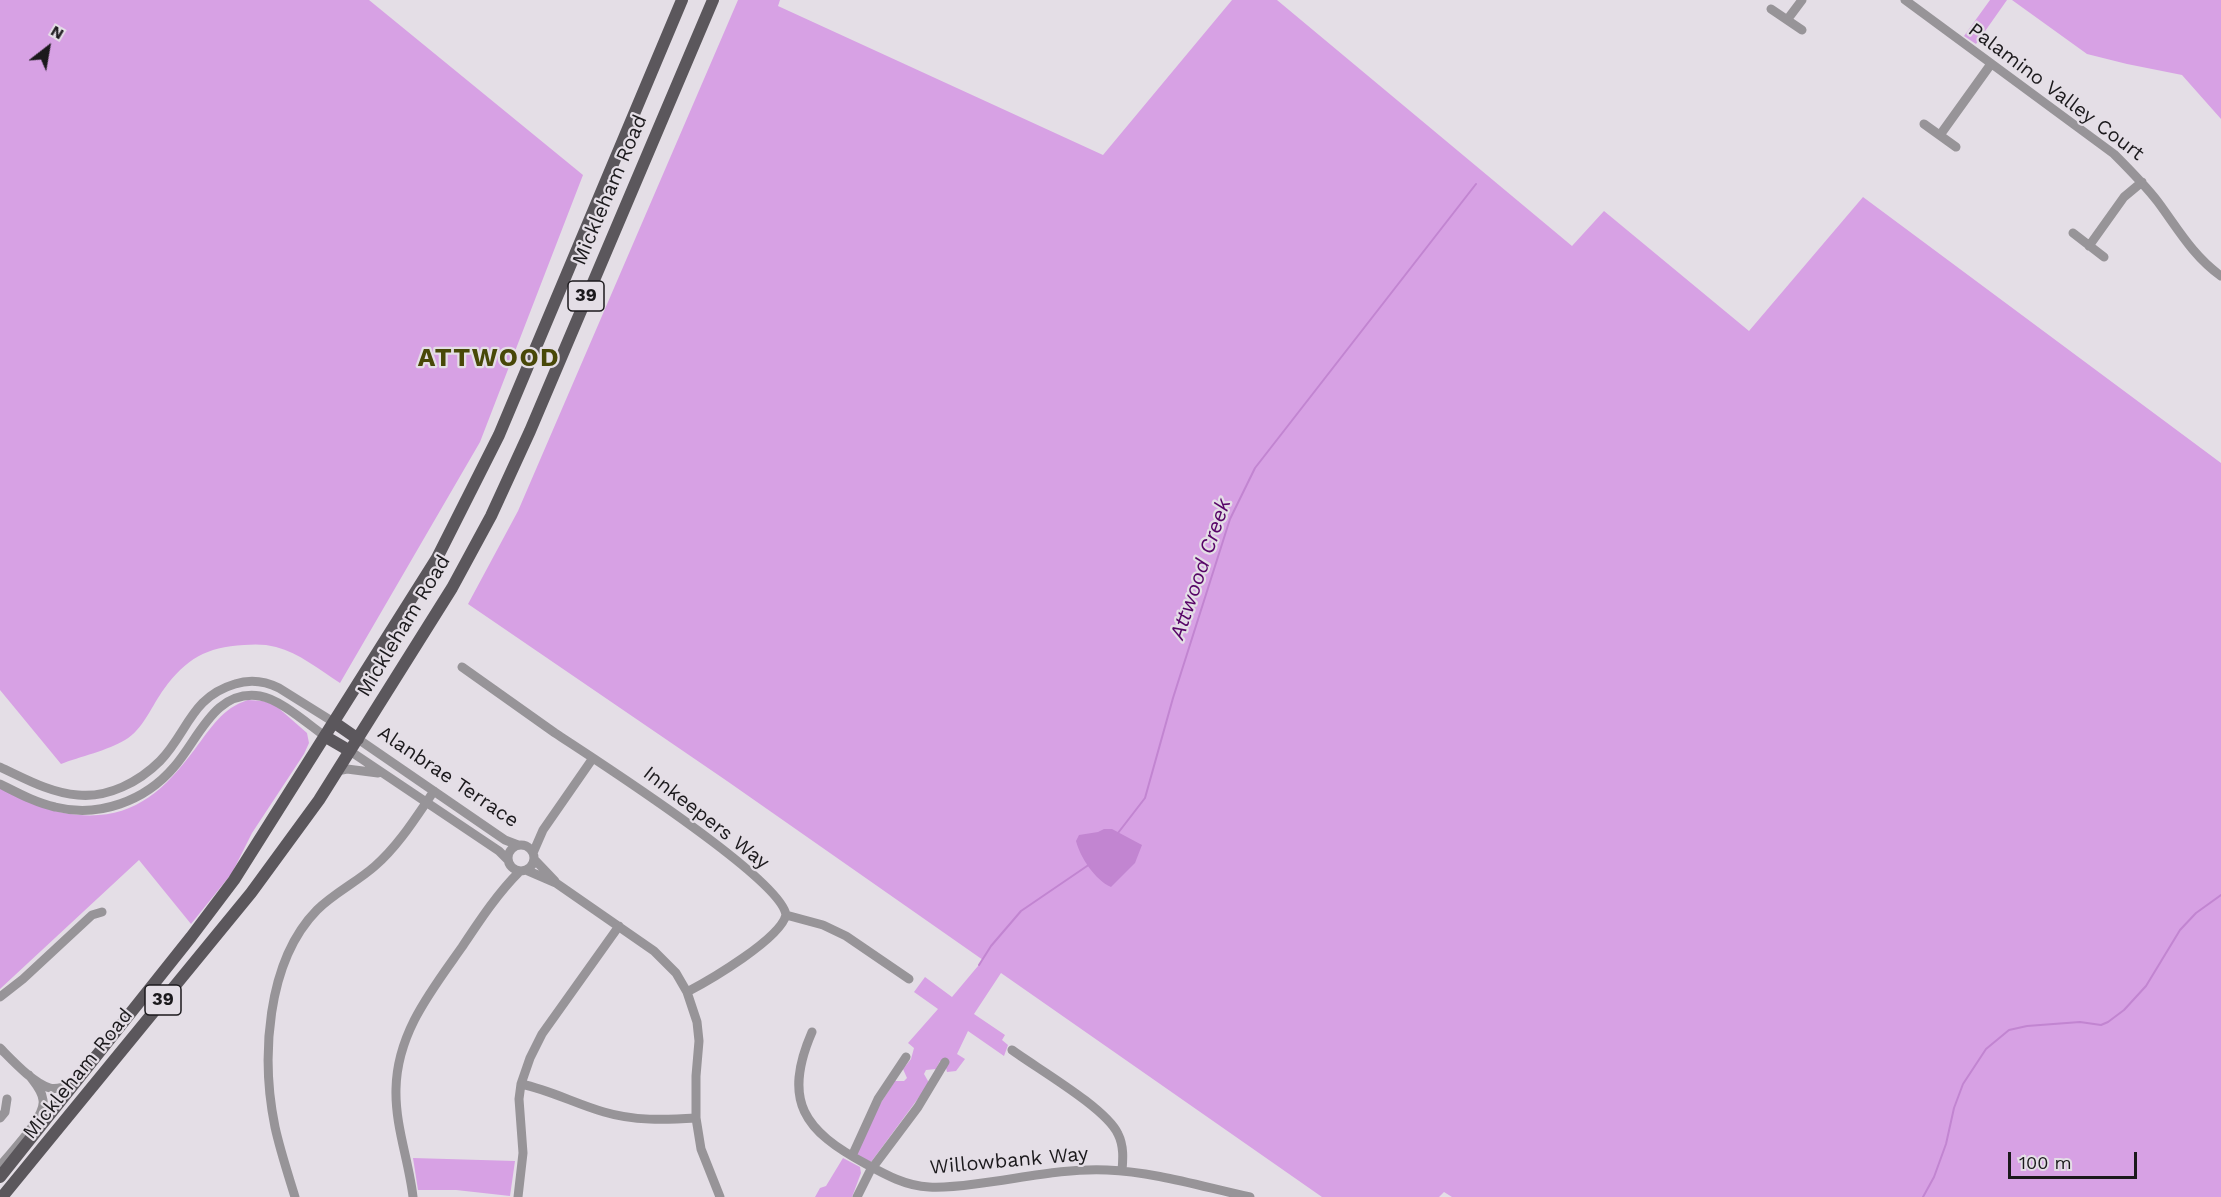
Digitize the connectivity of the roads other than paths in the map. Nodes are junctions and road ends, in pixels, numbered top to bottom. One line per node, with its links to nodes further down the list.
1 (673, 0): 8 (main road)
2 (682, 0): 8 (main road, Mickleham Road / 39)
3 (1802, 0): 7 (street)
4 (1905, 0): 10 (street, Palamino Valley Court)
5 (709, 1): 22 (main road, Mickleham Road / 39)
6 (1771, 9): 7 (street)
7 (1787, 20): 9 (street)
8 (670, 26): 20 (main road, Mickleham Road / 39)
9 (1802, 30)
10 (1991, 64): 12 (street); 14 (street, Palamino Valley Court)
11 (1924, 124): 12 (street)
12 (1940, 135): 13 (street)
13 (1956, 147)
14 (2142, 182): 16 (street); 18 (street, Palamino Valley Court)
15 (2073, 233): 16 (street)
16 (2089, 246): 17 (street)
17 (2104, 257)
18 (2221, 276)
19 (462, 667): 24 (street, Innkeepers Way)
20 (335, 723): 21 (main road, Mickleham Road / 39); 22 (main road); 25 (street)
21 (326, 737): 23 (main road); 28 (street); 50 (main road, Mickleham Road / 39)
22 (358, 739): 23 (main road, Mickleham Road / 39); 29 (street, Alanbrae Terrace)
23 (350, 751): 26 (main road, Mickleham Road / 39); 27 (street, Alanbrae Terrace)
24 (593, 759): 31 (street); 39 (street, Innkeepers Way)
25 (0, 767)
26 (337, 771): 27 (street); 60 (main road, Mickleham Road / 39)
27 (383, 774): 30 (street, Alanbrae Terrace)
28 (0, 784)
29 (434, 790): 30 (street); 32 (street, Alanbrae Terrace)
30 (426, 802): 34 (street, Alanbrae Terrace); 61 (street)
31 (543, 830): 32 (street); 33 (street)
32 (521, 845): 33 (street); 34 (street)
33 (534, 856): 35 (street); 36 (street)
34 (509, 863): 35 (street); 37 (street)
35 (523, 871): 36 (street); 37 (street)
36 (556, 883): 40 (street)
37 (502, 890): 62 (street)
38 (102, 912): 43 (street)
39 (786, 915): 41 (street); 42 (street)
40 (619, 926): 42 (street); 51 (street)
41 (909, 979)
42 (687, 992): 54 (street)
43 (0, 997)
44 (812, 1032): 55 (street, Willowbank Way)
45 (0, 1048): 49 (street)
46 (1012, 1050): 58 (street)
47 (906, 1057): 55 (street)
48 (945, 1062): 57 (street)
49 (29, 1075): 50 (street); 56 (street)
50 (75, 1083): 59 (main road, Mickleham Road / 39)
51 (521, 1084): 54 (street); 63 (street)
52 (7, 1099): 53 (street)
53 (0, 1118)
54 (696, 1118): 64 (street)
55 (852, 1156): 57 (street, Willowbank Way)
56 (0, 1166)
57 (872, 1167): 58 (street, Willowbank Way); 65 (street)
58 (1122, 1171): 66 (street, Willowbank Way)
59 (0, 1177)
60 (2, 1197)
61 (295, 1197)
62 (413, 1197)
63 (518, 1197)
64 (718, 1197)
65 (857, 1197)
66 (1250, 1197)

